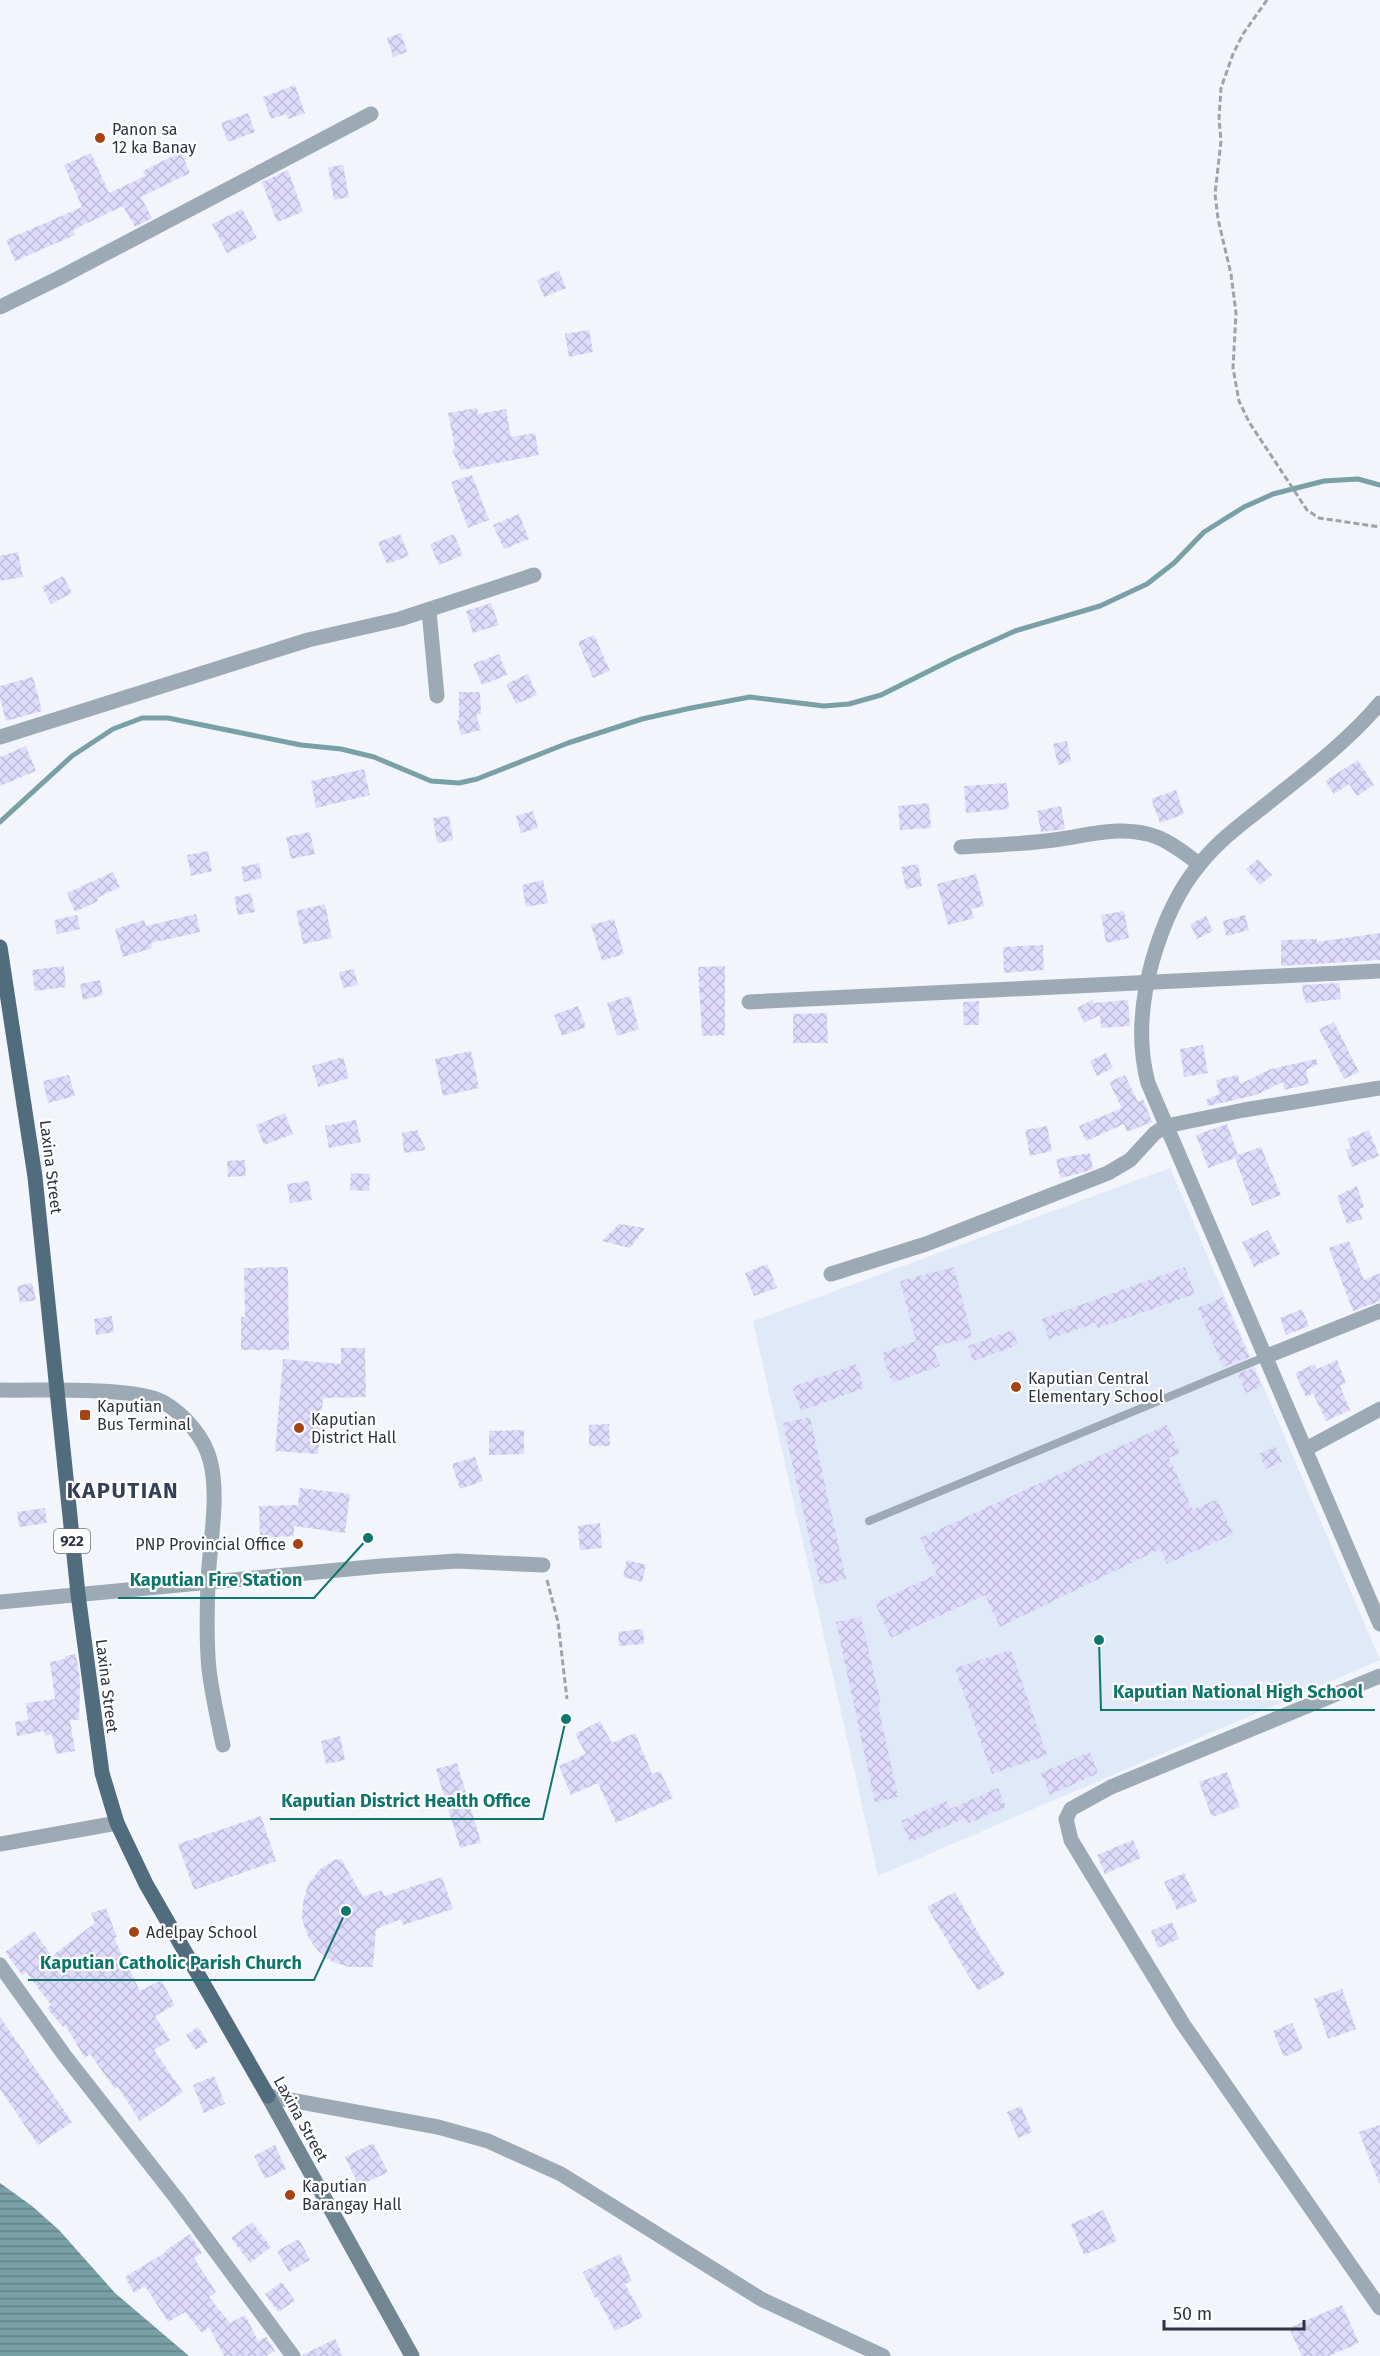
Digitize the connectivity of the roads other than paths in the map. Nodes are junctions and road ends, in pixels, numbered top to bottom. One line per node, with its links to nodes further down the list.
1 (371, 114): 2 (street)
2 (0, 307)
3 (534, 574): 4 (street)
4 (429, 611): 5 (street); 7 (street)
5 (437, 696)
6 (1380, 703): 9 (street)
7 (0, 737)
8 (961, 847): 9 (street)
9 (1199, 864): 12 (street)
10 (0, 947): 20 (main road, Laxina Street / 922)
11 (1380, 971): 12 (street)
12 (1146, 984): 13 (street); 15 (street)
13 (749, 1002)
14 (1380, 1088): 15 (street)
15 (1166, 1126): 16 (street); 18 (street)
16 (831, 1274)
17 (1380, 1311): 18 (street)
18 (1267, 1356): 22 (street); 23 (lane)
19 (0, 1390): 20 (street)
20 (58, 1391): 25 (street); 26 (main road, Laxina Street / 922)
21 (1380, 1409): 22 (street)
22 (1306, 1449): 28 (street)
23 (869, 1521)
24 (543, 1565): 25 (street)
25 (208, 1582): 26 (street); 30 (street)
26 (78, 1594): 27 (street); 31 (main road, Laxina Street / 922)
27 (0, 1602)
28 (1380, 1624)
29 (1380, 1676): 35 (street)
30 (223, 1745)
31 (117, 1822): 32 (street); 34 (main road, Laxina Street / 922)
32 (0, 1844)
33 (0, 1965): 36 (street)
34 (268, 2096): 37 (main road, Laxina Street); 38 (street)
35 (1380, 2308)
36 (293, 2356)
37 (412, 2356)
38 (883, 2356)

